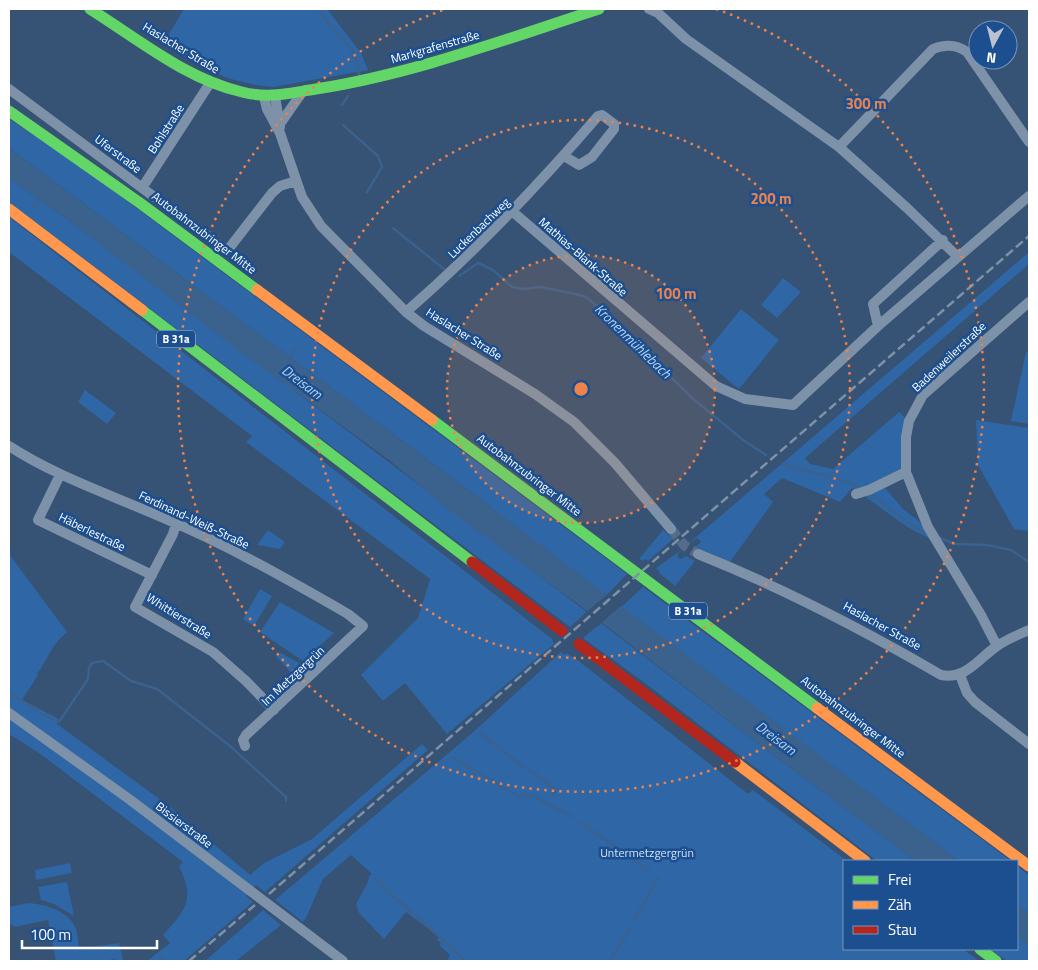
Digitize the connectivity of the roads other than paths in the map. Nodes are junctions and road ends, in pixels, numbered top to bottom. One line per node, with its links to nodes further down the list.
1 (90, 9): 4 (main road, Haslacher Straße)
2 (599, 9): 6 (main road, Markgrafenstraße)
3 (655, 10): 11 (street)
4 (210, 83): 7 (main road, Haslacher Straße); 14 (street, Bohlstraße)
5 (9, 89): 14 (street, Uferstraße)
6 (303, 91): 7 (main road, Markgrafenstraße); 9 (street)
7 (269, 97): 9 (street, Haslacher Straße)
8 (9, 111): 42 (main road, Autobahnzubringer Mitte / B 31a)
9 (280, 128): 13 (street, Haslacher Straße)
10 (1029, 142): 11 (street)
11 (839, 147): 18 (street)
12 (564, 156): 12 (street, Luckenbachweg); 17 (street, Luckenbachweg)
13 (296, 181): 14 (street, Uferstraße); 21 (street, Haslacher Straße)
14 (142, 188)
15 (1029, 196): 19 (street, Mathias-Blank-Straße)
16 (9, 209): 33 (main road, B 31a)
17 (513, 212): 21 (street, Luckenbachweg); 22 (street, Mathias-Blank-Straße)
18 (943, 240): 19 (street); 22 (street)
19 (958, 257): 22 (street, Mathias-Blank-Straße)
20 (1029, 302): 24 (street, Badenweilerstraße)
21 (406, 312): 28 (street, Haslacher Straße)
22 (878, 326)
23 (9, 446): 25 (street, Ferdinand-Weiß-Straße)
24 (906, 472): 26 (street); 35 (street, Badenweilerstraße)
25 (60, 475): 27 (street, Ferdinand-Weiß-Straße); 30 (street, Häberlestraße)
26 (861, 493)
27 (176, 523): 30 (street, Whittierstraße); 31 (street, Ferdinand-Weiß-Straße)
28 (671, 529)
29 (698, 554): 36 (street, Haslacher Straße)
30 (152, 575): 37 (street, Whittierstraße)
31 (363, 626): 37 (street, Im Metzgergrün)
32 (1029, 630): 35 (street)
33 (562, 631)
34 (579, 644): 41 (main road)
35 (997, 646): 36 (street)
36 (960, 675): 39 (street)
37 (274, 710): 40 (street, Im Metzgergrün)
38 (9, 713): 44 (street, Bissierstraße)
39 (1029, 744)
40 (245, 746)
41 (864, 860)
42 (1029, 866)
43 (981, 950): 45 (main road)
44 (343, 961)
45 (996, 961)

